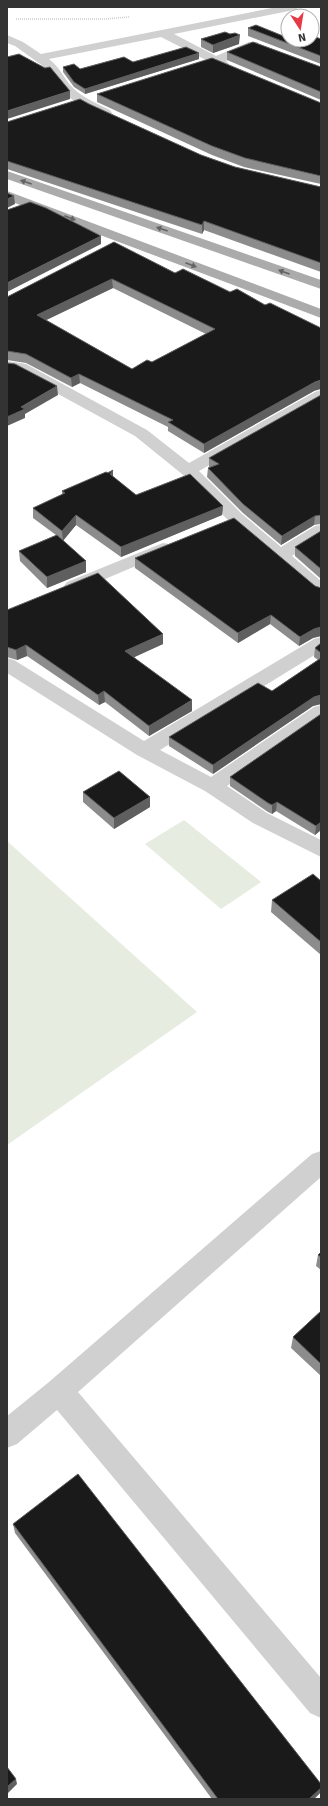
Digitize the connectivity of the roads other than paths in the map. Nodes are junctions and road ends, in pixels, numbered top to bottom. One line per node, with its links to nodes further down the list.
1 (294, 7): 2 (street)
2 (210, 23): 3 (street); 4 (street)
3 (228, 32)
4 (162, 33): 9 (street); 10 (street)
5 (241, 38): 7 (street)
6 (7, 39): 9 (street)
7 (253, 44): 8 (street); 10 (street)
8 (266, 50)
9 (40, 58): 14 (street)
10 (215, 61): 11 (street); 12 (street)
11 (236, 70)
12 (178, 72)
13 (96, 96): 14 (street)
14 (75, 102): 15 (street)
15 (115, 117)
16 (7, 175): 22 (main road, one-way to 16)
17 (7, 194): 18 (main road)
18 (31, 204): 19 (street); 20 (main road, one-way to 20)
19 (13, 212)
20 (123, 239): 21 (street); 23 (main road, one-way to 23)
21 (109, 246)
22 (321, 286)
23 (321, 314)
24 (7, 366): 26 (street)
25 (321, 395): 26 (street)
26 (188, 470): 29 (street)
27 (321, 530): 29 (street)
28 (179, 542): 31 (street)
29 (280, 556): 30 (street)
30 (321, 590)
31 (57, 592)
32 (321, 643): 35 (street)
33 (7, 664): 35 (street)
34 (321, 712): 36 (street)
35 (144, 750): 36 (street)
36 (212, 786): 37 (street)
37 (321, 850)
38 (321, 1162): 39 (street)
39 (59, 1391): 40 (street); 41 (street)
40 (7, 1434)
41 (321, 1702)

